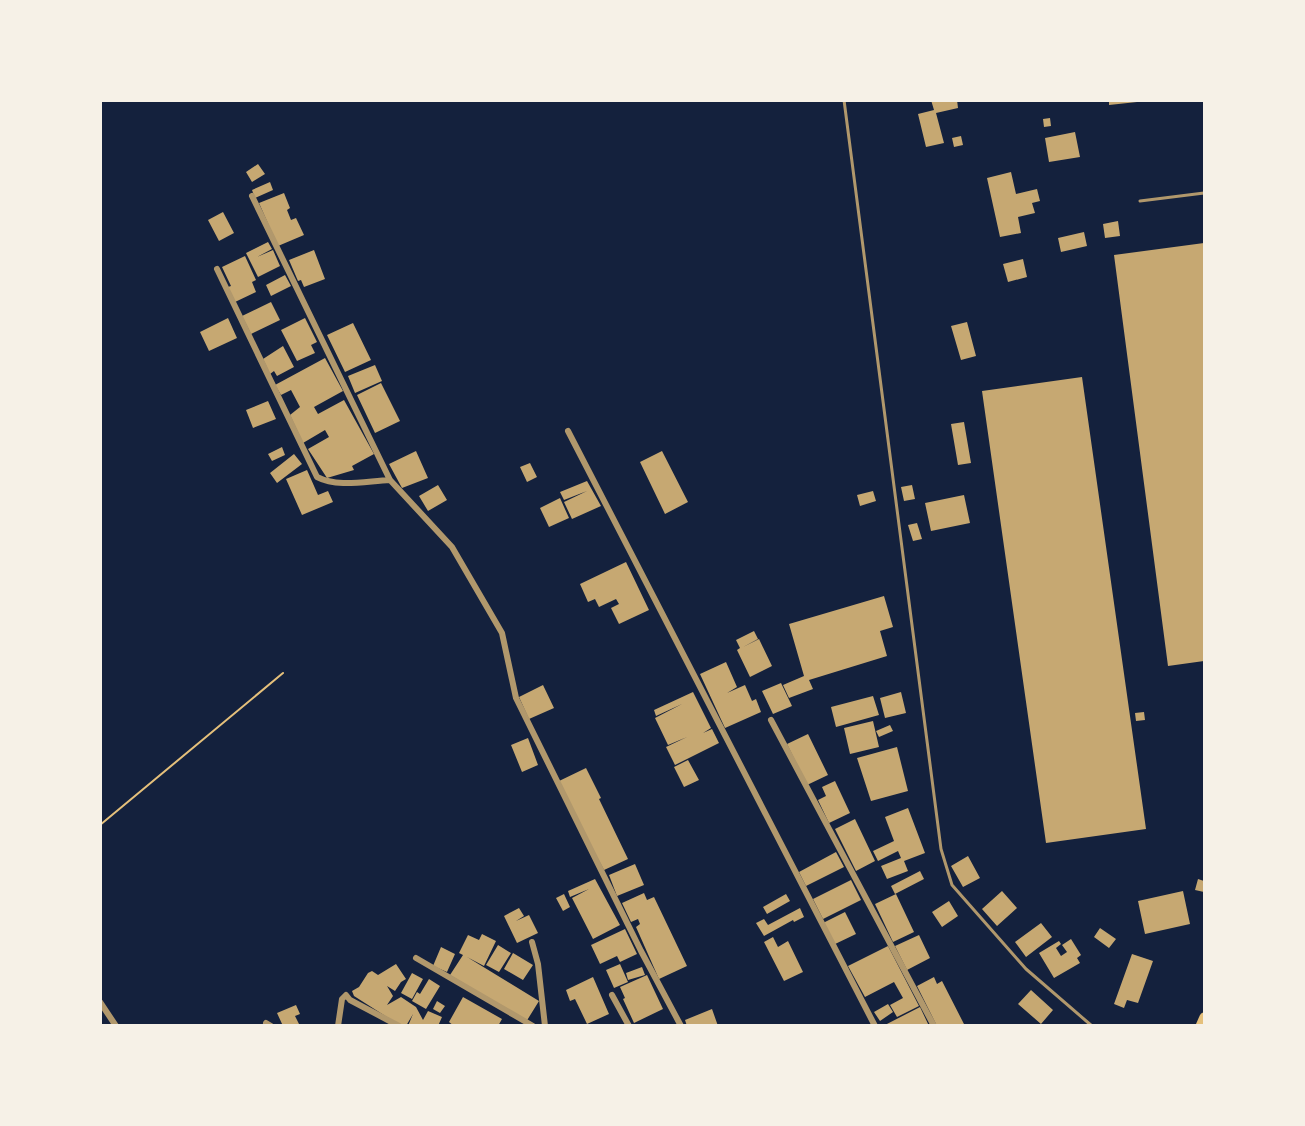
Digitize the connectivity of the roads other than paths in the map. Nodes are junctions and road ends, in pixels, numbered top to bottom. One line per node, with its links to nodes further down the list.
1 (843, 100): 23 (lane)
2 (1204, 193): 4 (lane)
3 (252, 196): 7 (street)
4 (1140, 201)
5 (217, 269): 7 (street)
6 (568, 431): 21 (street)
7 (390, 480): 20 (street)
8 (771, 720): 22 (street)
9 (532, 942): 18 (street)
10 (416, 958): 17 (street)
11 (612, 995): 19 (street)
12 (100, 1002): 14 (street)
13 (1204, 1017): 24 (main road)
14 (116, 1026)
15 (338, 1026): 16 (street)
16 (399, 1026)
17 (533, 1026)
18 (545, 1026)
19 (628, 1026)
20 (681, 1026)
21 (875, 1026)
22 (934, 1026)
23 (1092, 1026)
24 (1200, 1026)

